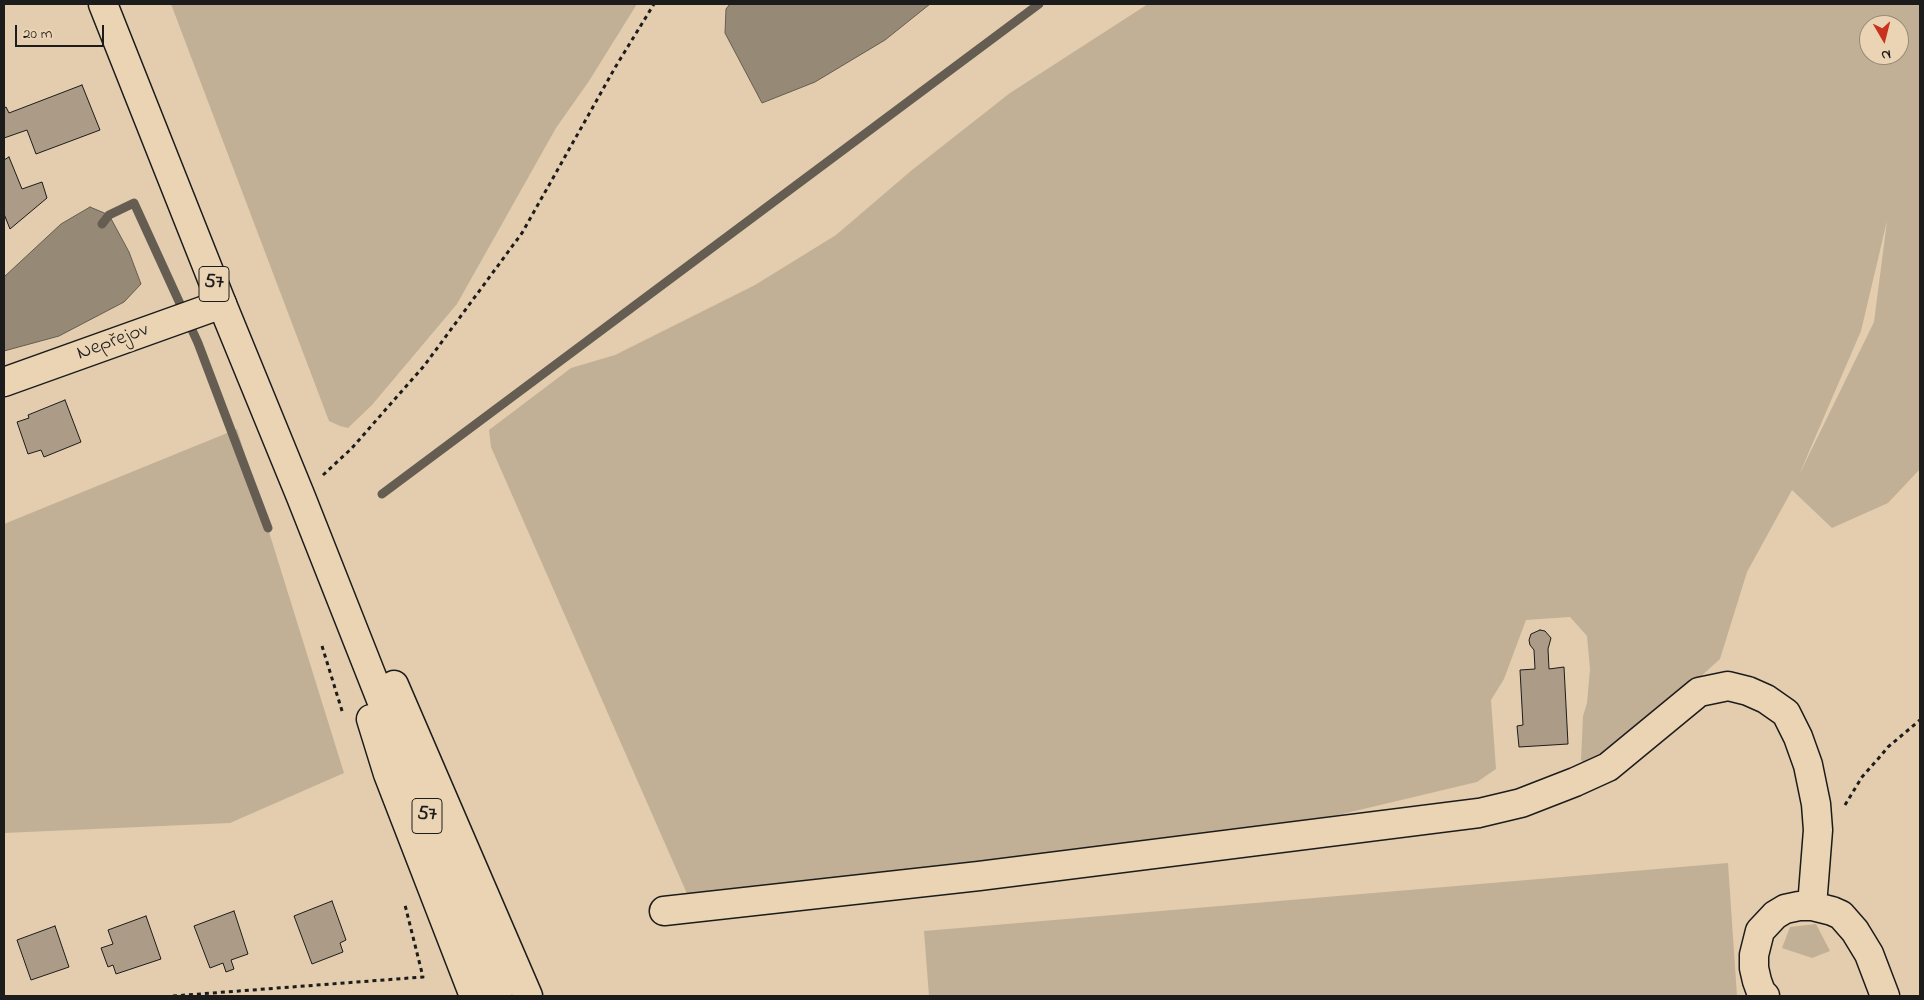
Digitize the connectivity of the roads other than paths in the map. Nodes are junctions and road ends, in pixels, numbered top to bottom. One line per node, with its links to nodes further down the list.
1 (103, 4): 2 (main road, 57)
2 (222, 304): 3 (main road, Nepřejov); 4 (main road, 57)
3 (4, 382)
4 (328, 564): 5 (main road, 57); 10 (main road)
5 (356, 636): 8 (main road); 9 (main road, 57)
6 (1812, 906): 7 (main road); 11 (main road); 12 (main road)
7 (664, 911)
8 (474, 996)
9 (498, 996)
10 (528, 996)
11 (1765, 996)
12 (1885, 996)

